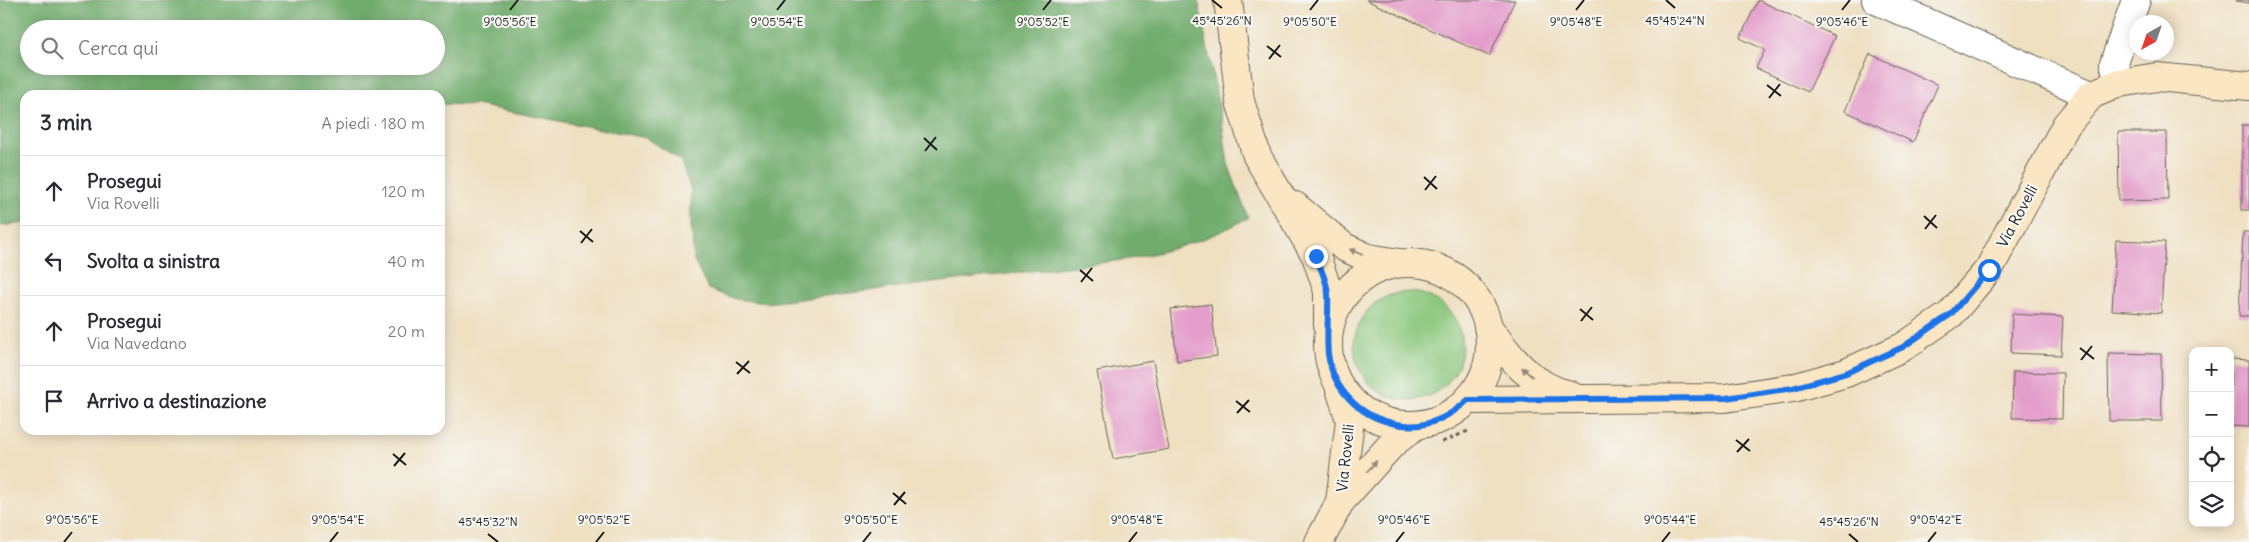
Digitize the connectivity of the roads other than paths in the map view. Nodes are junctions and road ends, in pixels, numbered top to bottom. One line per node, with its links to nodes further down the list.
1 (1228, 0): 7 (street)
2 (1876, 0): 6 (street)
3 (2136, 0): 4 (street)
4 (2120, 83): 5 (street, Via Rovelli); 6 (street, Via Rovelli)
5 (2249, 86)
6 (2091, 95): 12 (street, Via Rovelli)
7 (1278, 193): 8 (street, one-way to 7); 10 (street)
8 (1403, 263): 9 (street); 10 (street)
9 (1488, 326): 12 (street, Via Rovelli, one-way to 9); 13 (street)
10 (1328, 338): 11 (street)
11 (1339, 385): 14 (street); 15 (street, Via Rovelli)
12 (1586, 398): 13 (street, Via Rovelli)
13 (1468, 400): 14 (street)
14 (1416, 425): 15 (street, Via Rovelli, one-way to 14)
15 (1340, 502): 16 (street, Via Rovelli)
16 (1319, 542)

